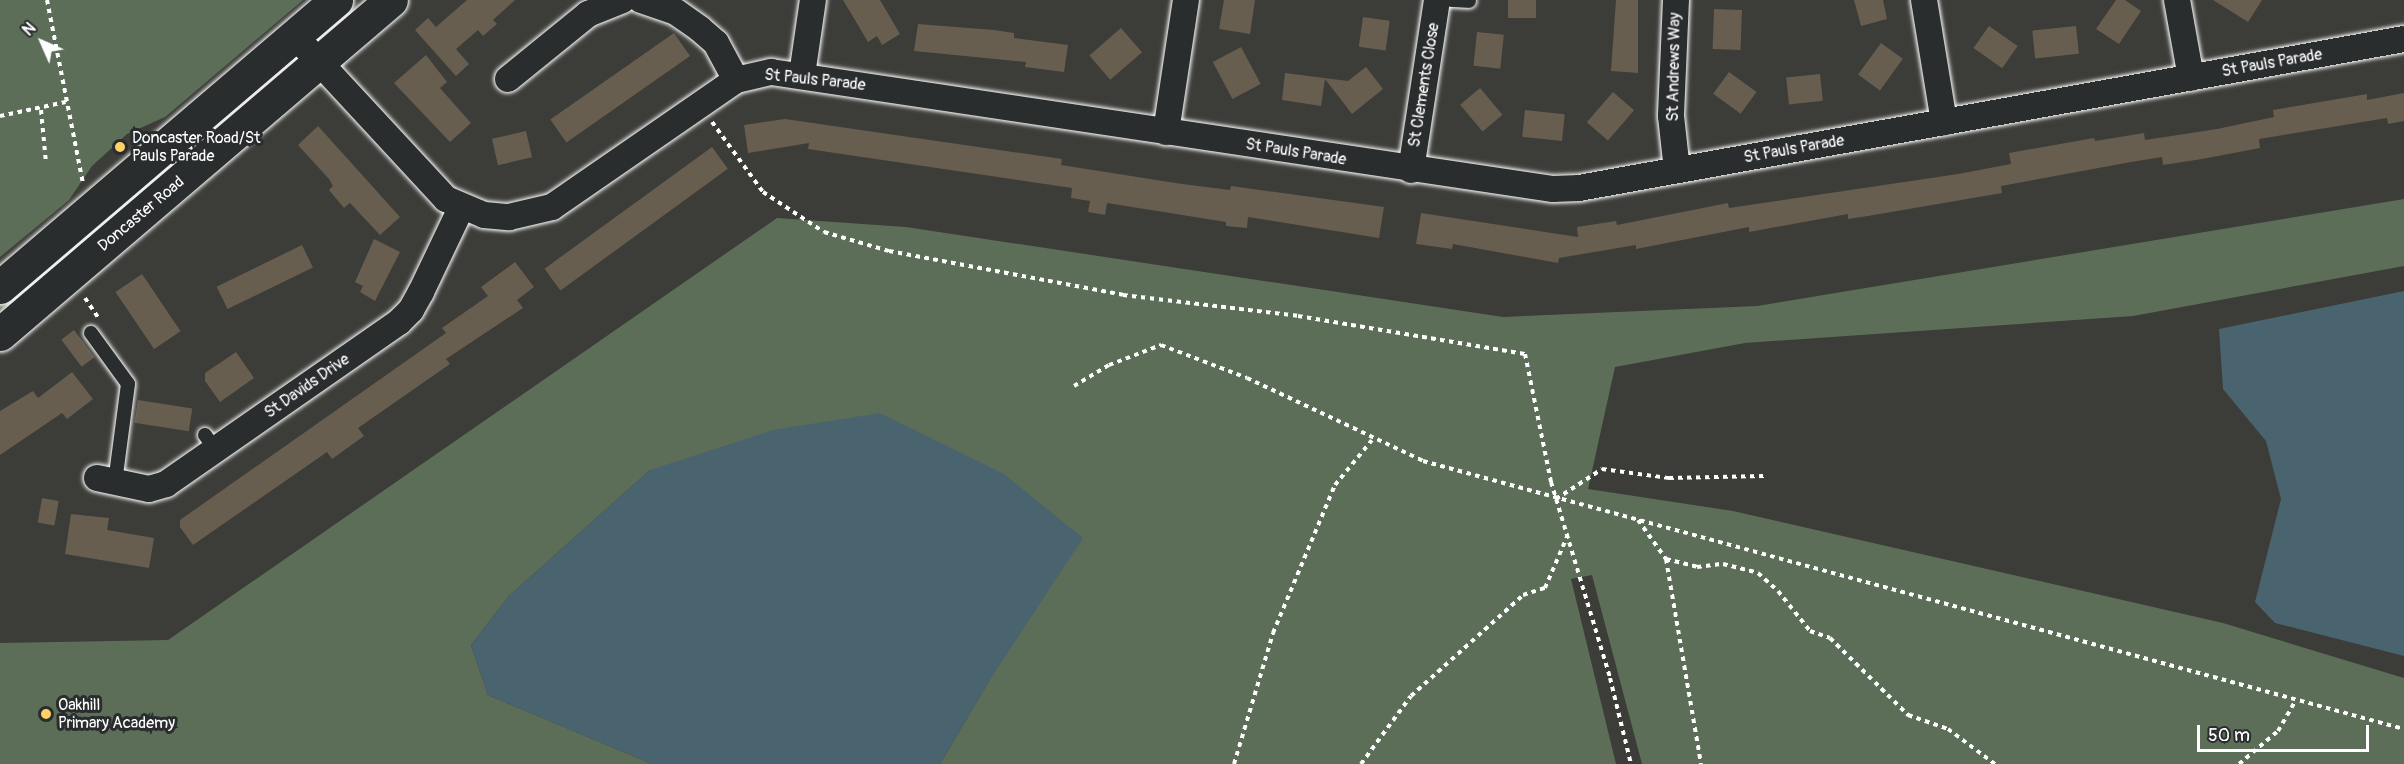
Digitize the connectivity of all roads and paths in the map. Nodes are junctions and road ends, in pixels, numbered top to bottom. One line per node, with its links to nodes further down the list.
1 (47, 0): 21 (path)
2 (336, 0): 14 (highway)
3 (391, 0): 16 (highway, Doncaster Road)
4 (622, 0): 19 (street)
5 (640, 0): 20 (street)
6 (813, 0): 17 (street)
7 (1186, 0): 26 (street)
8 (1437, 0): 28 (street, St Clements Close)
9 (1451, 0): 13 (lane)
10 (1676, 0): 29 (street, St Andrews Way)
11 (1924, 0): 25 (street)
12 (2177, 0): 18 (street)
13 (1469, 2)
14 (295, 36): 16 (street, St Pauls Parade); 30 (highway)
15 (2404, 39): 18 (street, St Pauls Parade)
16 (319, 63): 31 (street, St Pauls Parade); 32 (highway, Doncaster Road)
17 (802, 75): 20 (street, St Pauls Parade); 26 (street, St Pauls Parade)
18 (2191, 78): 25 (street, St Pauls Parade)
19 (508, 79)
20 (736, 80): 22 (street, St Pauls Parade)
21 (66, 102): 23 (path); 30 (path)
22 (699, 105): 31 (street, St Pauls Parade); 40 (path)
23 (40, 110): 24 (path); 27 (path)
24 (0, 116)
25 (1944, 122): 29 (street, St Pauls Parade)
26 (1166, 132): 28 (street, St Pauls Parade)
27 (46, 163)
28 (1411, 170): 29 (street, St Pauls Parade)
29 (1677, 170)
30 (98, 202): 33 (highway)
31 (461, 208): 39 (street, St Davids Drive)
32 (67, 277): 34 (path); 35 (highway, Doncaster Road)
33 (0, 286)
34 (92, 333): 39 (lane)
35 (0, 334)
36 (1074, 386): 37 (path)
37 (1372, 440): 40 (path); 46 (path)
38 (1764, 476): 40 (path)
39 (106, 480)
40 (1556, 499): 41 (path); 42 (path)
41 (1638, 520): 43 (path); 44 (path)
42 (1567, 537): 47 (path); 48 (path)
43 (1666, 559): 49 (path); 50 (path)
44 (2295, 701): 45 (path); 51 (path)
45 (2404, 729)
46 (1234, 764)
47 (1361, 764)
48 (1631, 764)
49 (1701, 764)
50 (1995, 764)
51 (2240, 764)

